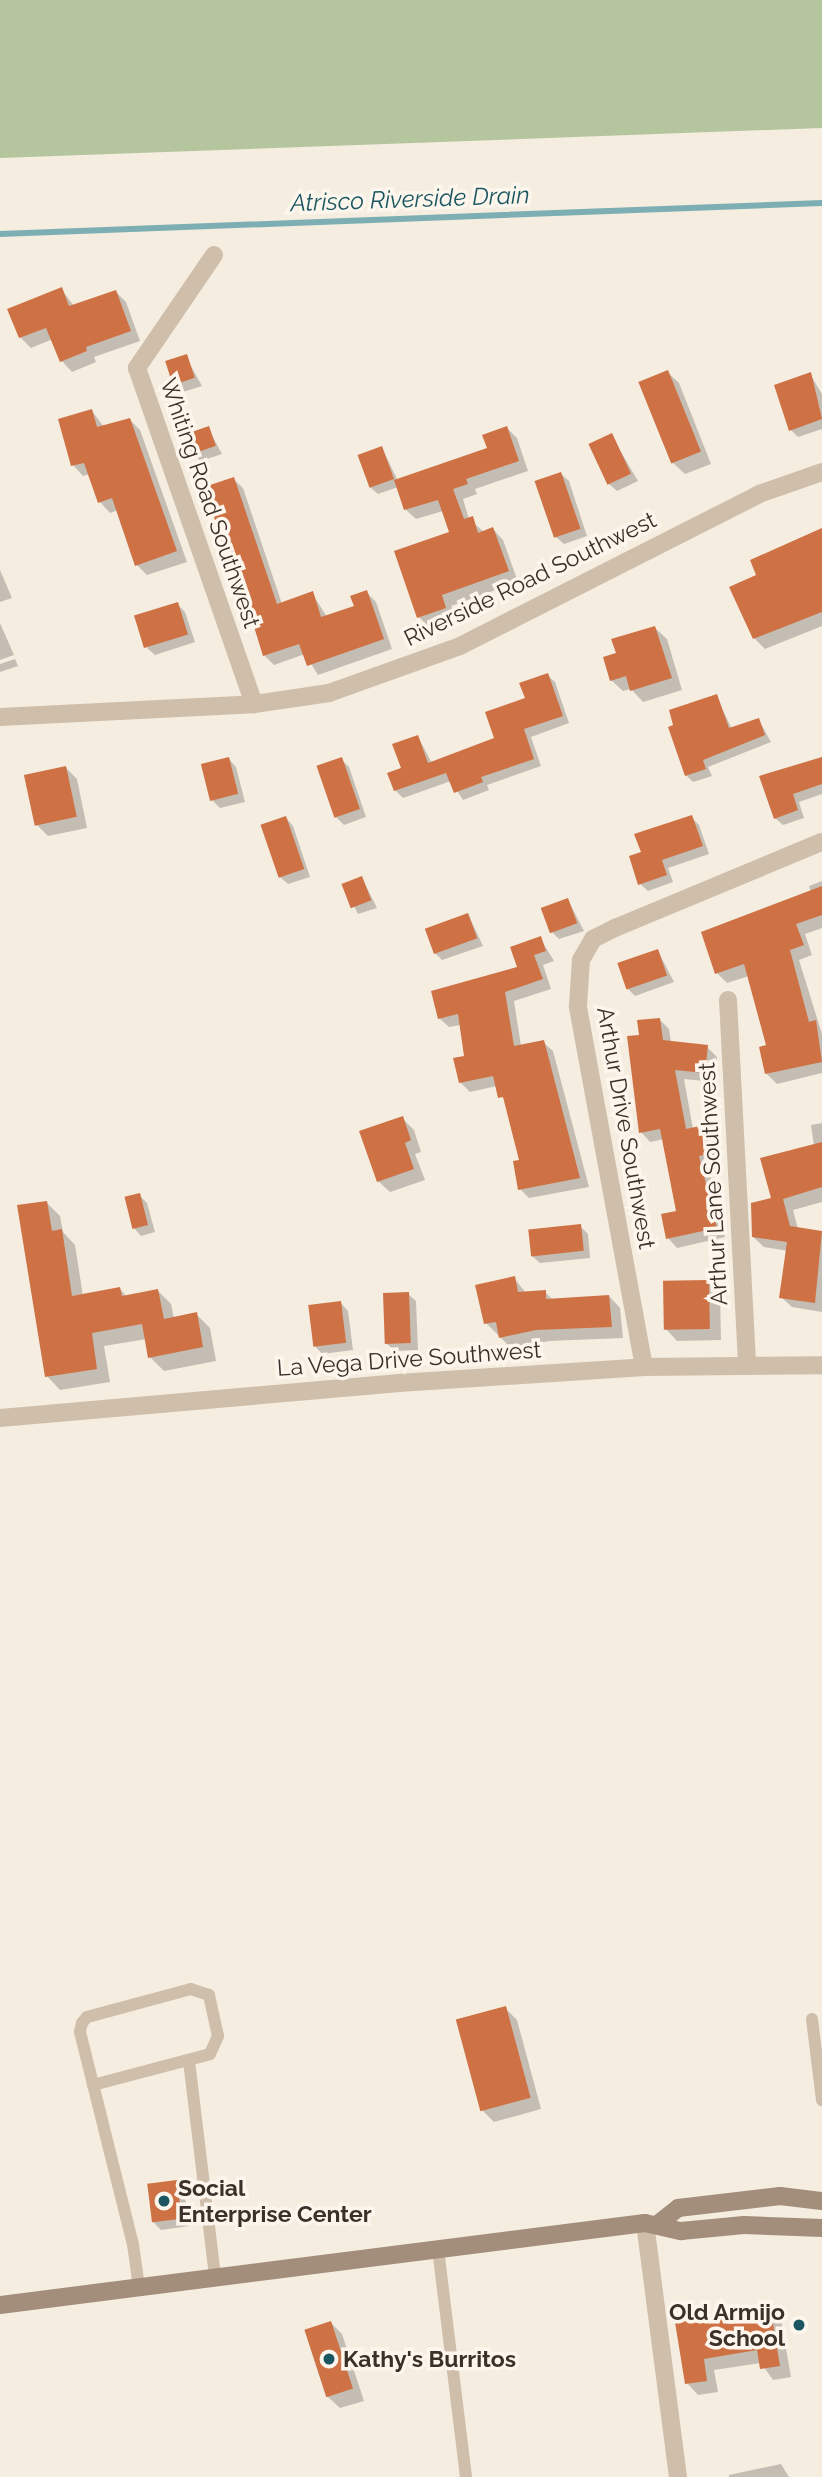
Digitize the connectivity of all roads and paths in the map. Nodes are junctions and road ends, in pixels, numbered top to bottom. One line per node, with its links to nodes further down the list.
1 (214, 255): 3 (street, Whiting Road Southwest)
2 (822, 472): 3 (street, Riverside Road Southwest)
3 (254, 704): 4 (street, Riverside Road Southwest)
4 (0, 717)
5 (822, 842): 9 (street, Arthur Drive Southwest)
6 (728, 1000): 7 (street, Arthur Lane Southwest)
7 (747, 1366): 8 (street, La Vega Drive Southwest); 9 (street, La Vega Drive Southwest)
8 (822, 1366)
9 (644, 1367): 10 (street, La Vega Drive Southwest)
10 (0, 1418)
11 (812, 2019): 14 (lane)
12 (189, 2061): 13 (lane); 13 (lane); 19 (lane)
13 (93, 2085): 20 (lane)
14 (822, 2100)
15 (822, 2201): 16 (main road)
16 (652, 2223): 17 (main road); 18 (main road); 23 (street)
17 (822, 2228)
18 (438, 2249): 19 (main road); 22 (lane)
19 (215, 2277): 20 (main road)
20 (139, 2287): 21 (main road)
21 (0, 2305)
22 (466, 2477)
23 (678, 2477)

